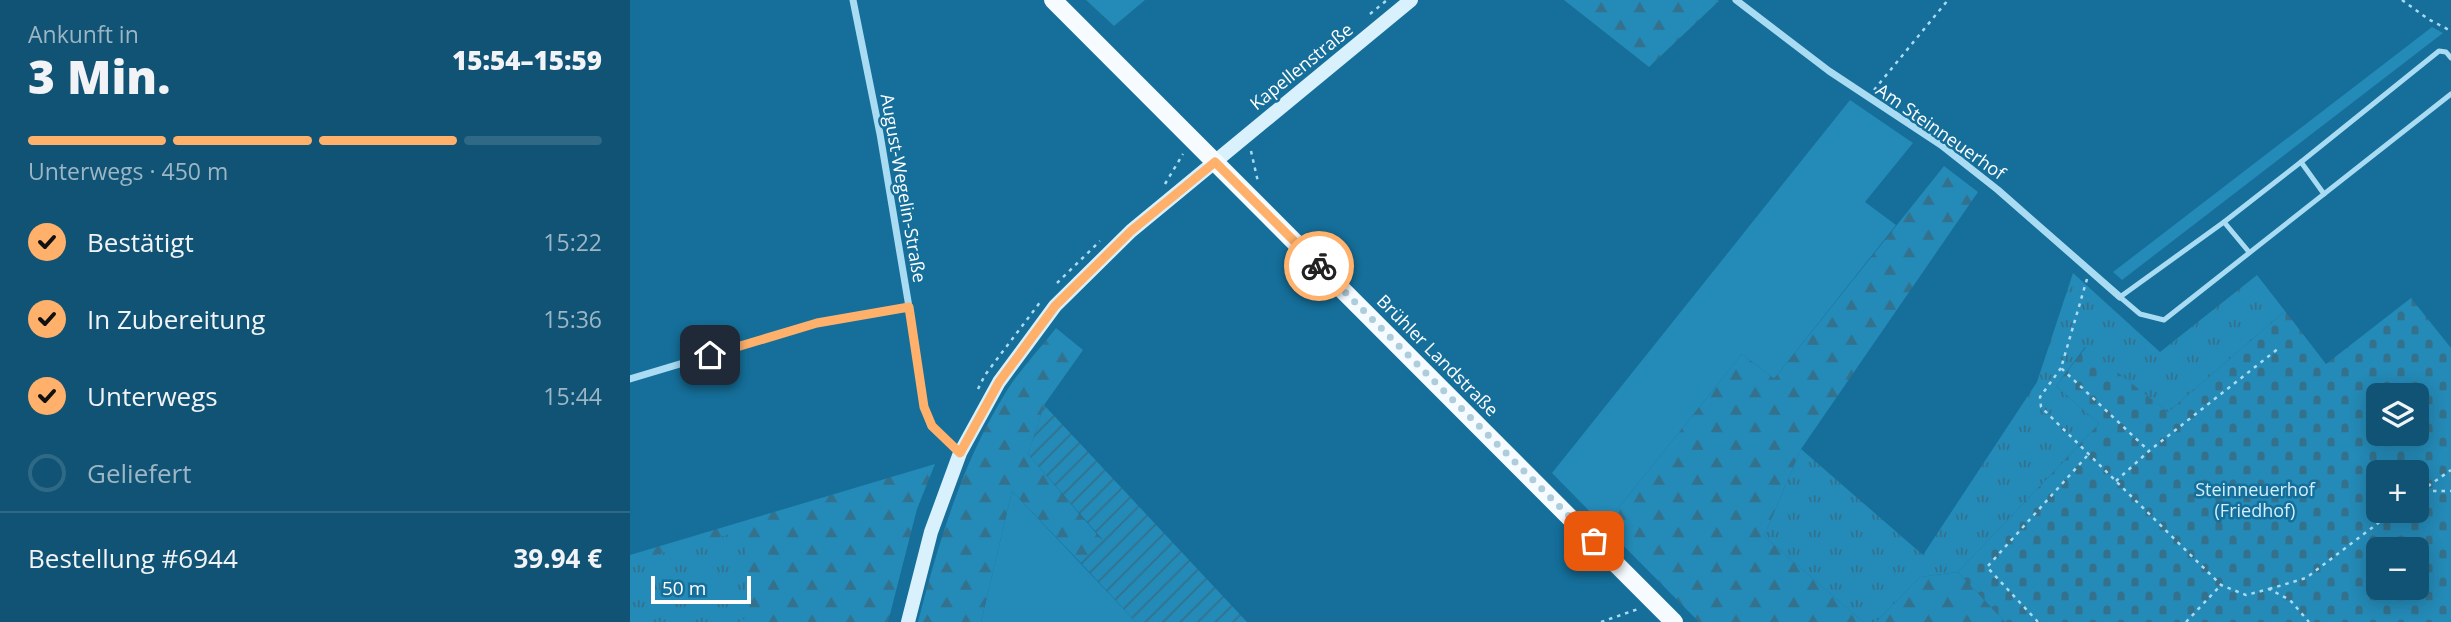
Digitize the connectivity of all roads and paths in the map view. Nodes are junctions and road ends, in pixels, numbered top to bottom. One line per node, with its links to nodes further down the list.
1 (853, 0): 18 (street, August-Wegelin-Straße)
2 (1053, 0): 11 (main road, Brühler Landstraße)
3 (1411, 0): 11 (main road, Kapellenstraße)
4 (1736, 0): 10 (street, Am Steinneuerhof)
5 (1948, 0): 10 (path)
6 (2402, 0): 7 (path)
7 (2451, 31)
8 (2451, 58): 12 (lane)
9 (2451, 93): 13 (lane)
10 (1868, 98): 16 (street, Am Steinneuerhof)
11 (1215, 162): 23 (main road, Kapellenstraße); 33 (main road, Brühler Landstraße)
12 (2301, 162): 13 (lane); 14 (lane)
13 (2324, 194): 15 (lane)
14 (2224, 222): 15 (lane); 17 (lane)
15 (2249, 252): 17 (lane)
16 (2090, 270): 17 (street, Am Steinneuerhof); 20 (path)
17 (2119, 297)
18 (909, 307): 21 (street); 23 (street, August-Wegelin-Straße)
19 (2279, 348): 22 (path)
20 (2062, 368): 22 (path); 24 (path)
21 (630, 379)
22 (2149, 451): 26 (path)
23 (960, 453): 34 (main road, Kapellenstraße)
24 (2088, 455): 26 (path); 37 (path)
25 (2451, 470): 27 (path)
26 (2115, 481): 31 (path)
27 (2429, 486)
28 (2451, 491): 29 (path)
29 (2429, 492)
30 (2379, 523): 32 (path)
31 (2221, 584): 32 (path); 38 (path)
32 (2269, 589): 39 (path)
33 (1652, 599): 35 (path); 36 (main road, Brühler Landstraße)
34 (908, 622)
35 (1601, 622)
36 (1674, 622)
37 (2038, 622)
38 (2186, 622)
39 (2309, 622)

